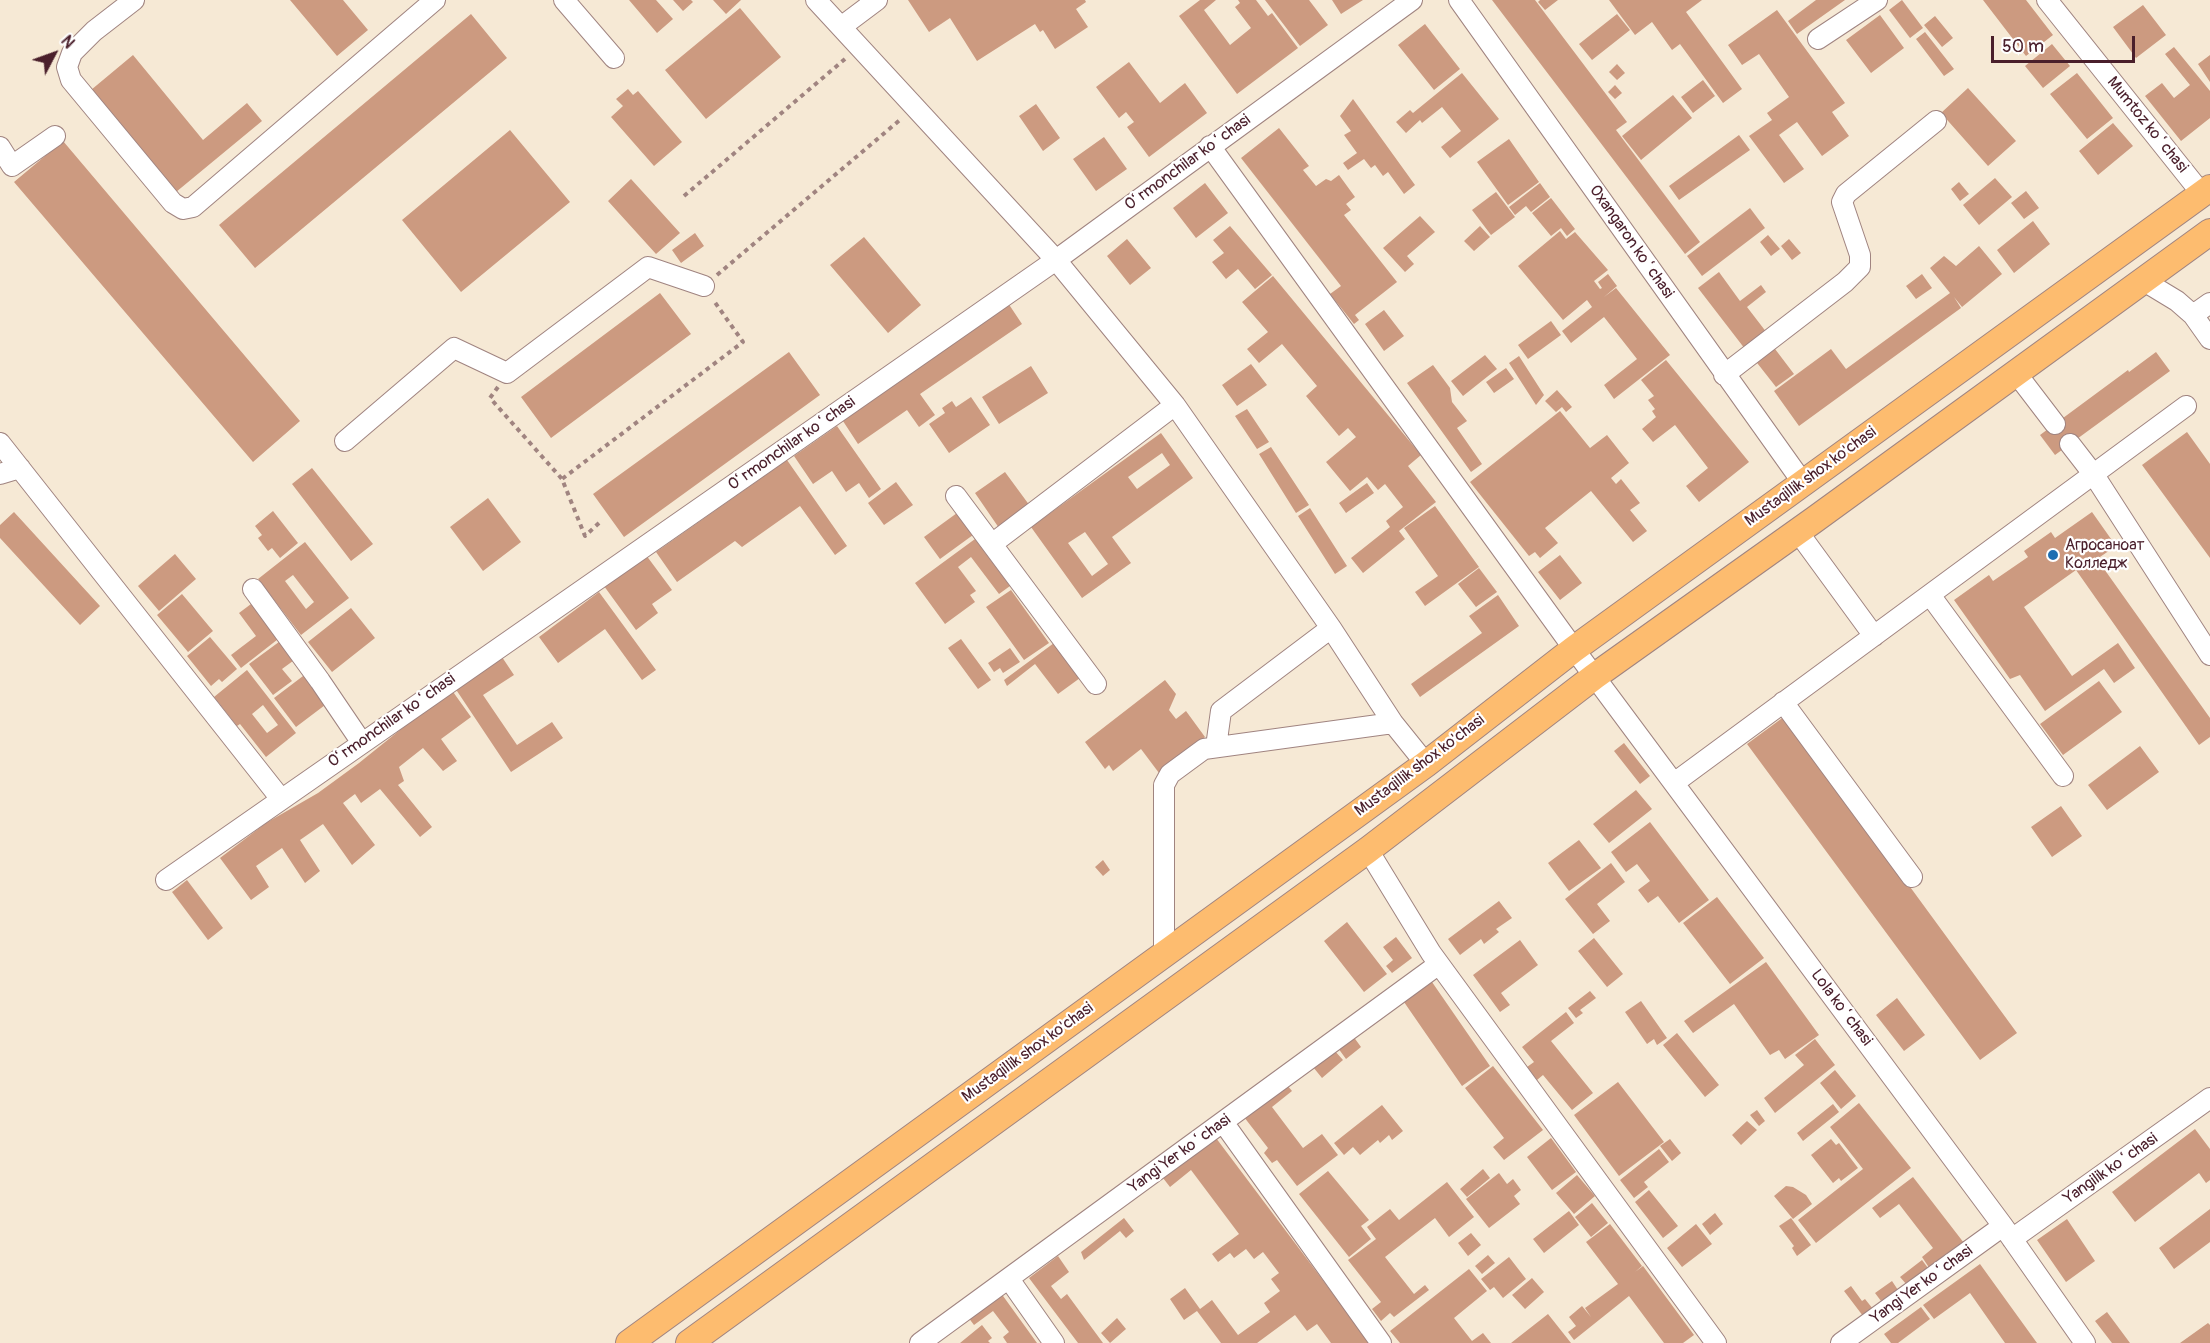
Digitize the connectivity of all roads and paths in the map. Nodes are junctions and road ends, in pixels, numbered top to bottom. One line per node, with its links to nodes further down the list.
1 (134, 0): 2 (street)
2 (435, 0)
3 (564, 0): 13 (street)
4 (816, 0): 10 (street)
5 (877, 0): 10 (street)
6 (1412, 0): 17 (street, Oʻrmonchilar koʻchasi)
7 (1459, 0): 30 (street, Oxangaron koʻchasi)
8 (1877, 0): 11 (street)
9 (2047, 0): 19 (street, Mumtoz koʻchasi)
10 (841, 27): 12 (street)
11 (1818, 39)
12 (859, 46): 14 (street); 20 (path)
13 (614, 58)
14 (915, 106): 22 (street); 24 (path)
15 (1936, 121): 30 (street)
16 (55, 136): 18 (street)
17 (1210, 146): 22 (street, Oʻrmonchilar koʻchasi); 51 (street, Lola koʻchasi)
18 (0, 147)
19 (2206, 191): 41 (main road, Mustaqillik shox ko'chasi)
20 (684, 196)
21 (2210, 232): 23 (main road, Mustaqillik shox ko'chasi)
22 (1056, 260): 31 (street); 56 (street, Oʻrmonchilar koʻchasi)
23 (2144, 280): 26 (street); 29 (main road, Mustaqillik shox ko'chasi)
24 (704, 286): 28 (street); 40 (path)
25 (2210, 303): 26 (street)
26 (2193, 315): 27 (street)
27 (2210, 339)
28 (507, 373): 34 (street); 40 (path)
29 (2016, 373): 33 (street); 44 (main road, Mustaqillik shox ko'chasi)
30 (1725, 375): 41 (street, Oxangaron koʻchasi)
31 (1175, 405): 45 (street); 48 (street)
32 (2186, 406): 39 (street)
33 (2055, 424)
34 (345, 441)
35 (0, 443): 37 (street)
36 (2070, 444): 39 (street)
37 (20, 468): 38 (street); 61 (street)
38 (0, 474)
39 (2094, 475): 47 (street); 50 (street)
40 (562, 479): 43 (path)
41 (1803, 483): 51 (main road, Mustaqillik shox ko'chasi)
42 (956, 496): 45 (street)
43 (599, 523)
44 (1798, 532): 49 (street); 52 (main road, Mustaqillik shox ko'chasi)
45 (992, 544): 53 (street)
46 (253, 589): 56 (street)
47 (1930, 595): 49 (street); 59 (street)
48 (1331, 628): 55 (street); 57 (street)
49 (1874, 636): 54 (street)
50 (2206, 642)
51 (1574, 650): 52 (street, Lola koʻchasi); 58 (main road, Mustaqillik shox ko'chasi)
52 (1595, 676): 60 (street, Lola koʻchasi); 62 (main road, Mustaqillik shox ko'chasi)
53 (1096, 684)
54 (1783, 702): 60 (street); 63 (street)
55 (1393, 723): 57 (street); 58 (street)
56 (362, 742): 61 (street, Oʻrmonchilar koʻchasi)
57 (1216, 747): 65 (street)
58 (1426, 764): 65 (main road, Mustaqillik shox ko'chasi)
59 (2063, 776)
60 (1674, 783): 71 (street, Lola koʻchasi)
61 (281, 799): 64 (street, Oʻrmonchilar koʻchasi)
62 (1368, 850): 66 (street); 70 (main road, Mustaqillik shox ko'chasi)
63 (1912, 878)
64 (166, 880)
65 (1164, 955): 69 (main road, Mustaqillik shox ko'chasi)
66 (1438, 964): 68 (street, Yangi Yer koʻchasi); 78 (street)
67 (2210, 1098): 71 (street, Yangilik koʻchasi)
68 (1223, 1122): 72 (street, Yangi Yer koʻchasi); 77 (street)
69 (922, 1130): 70 (main road); 73 (main road, Mustaqillik shox ko'chasi)
70 (942, 1159): 74 (main road, Mustaqillik shox ko'chasi)
71 (2007, 1233): 79 (street, Yangi Yer koʻchasi); 80 (street, Lola koʻchasi)
72 (1009, 1279): 75 (street, Yangi Yer koʻchasi); 76 (street)
73 (629, 1343)
74 (688, 1343)
75 (920, 1343)
76 (1054, 1343)
77 (1381, 1343)
78 (1716, 1343)
79 (1841, 1343)
80 (2085, 1343)

